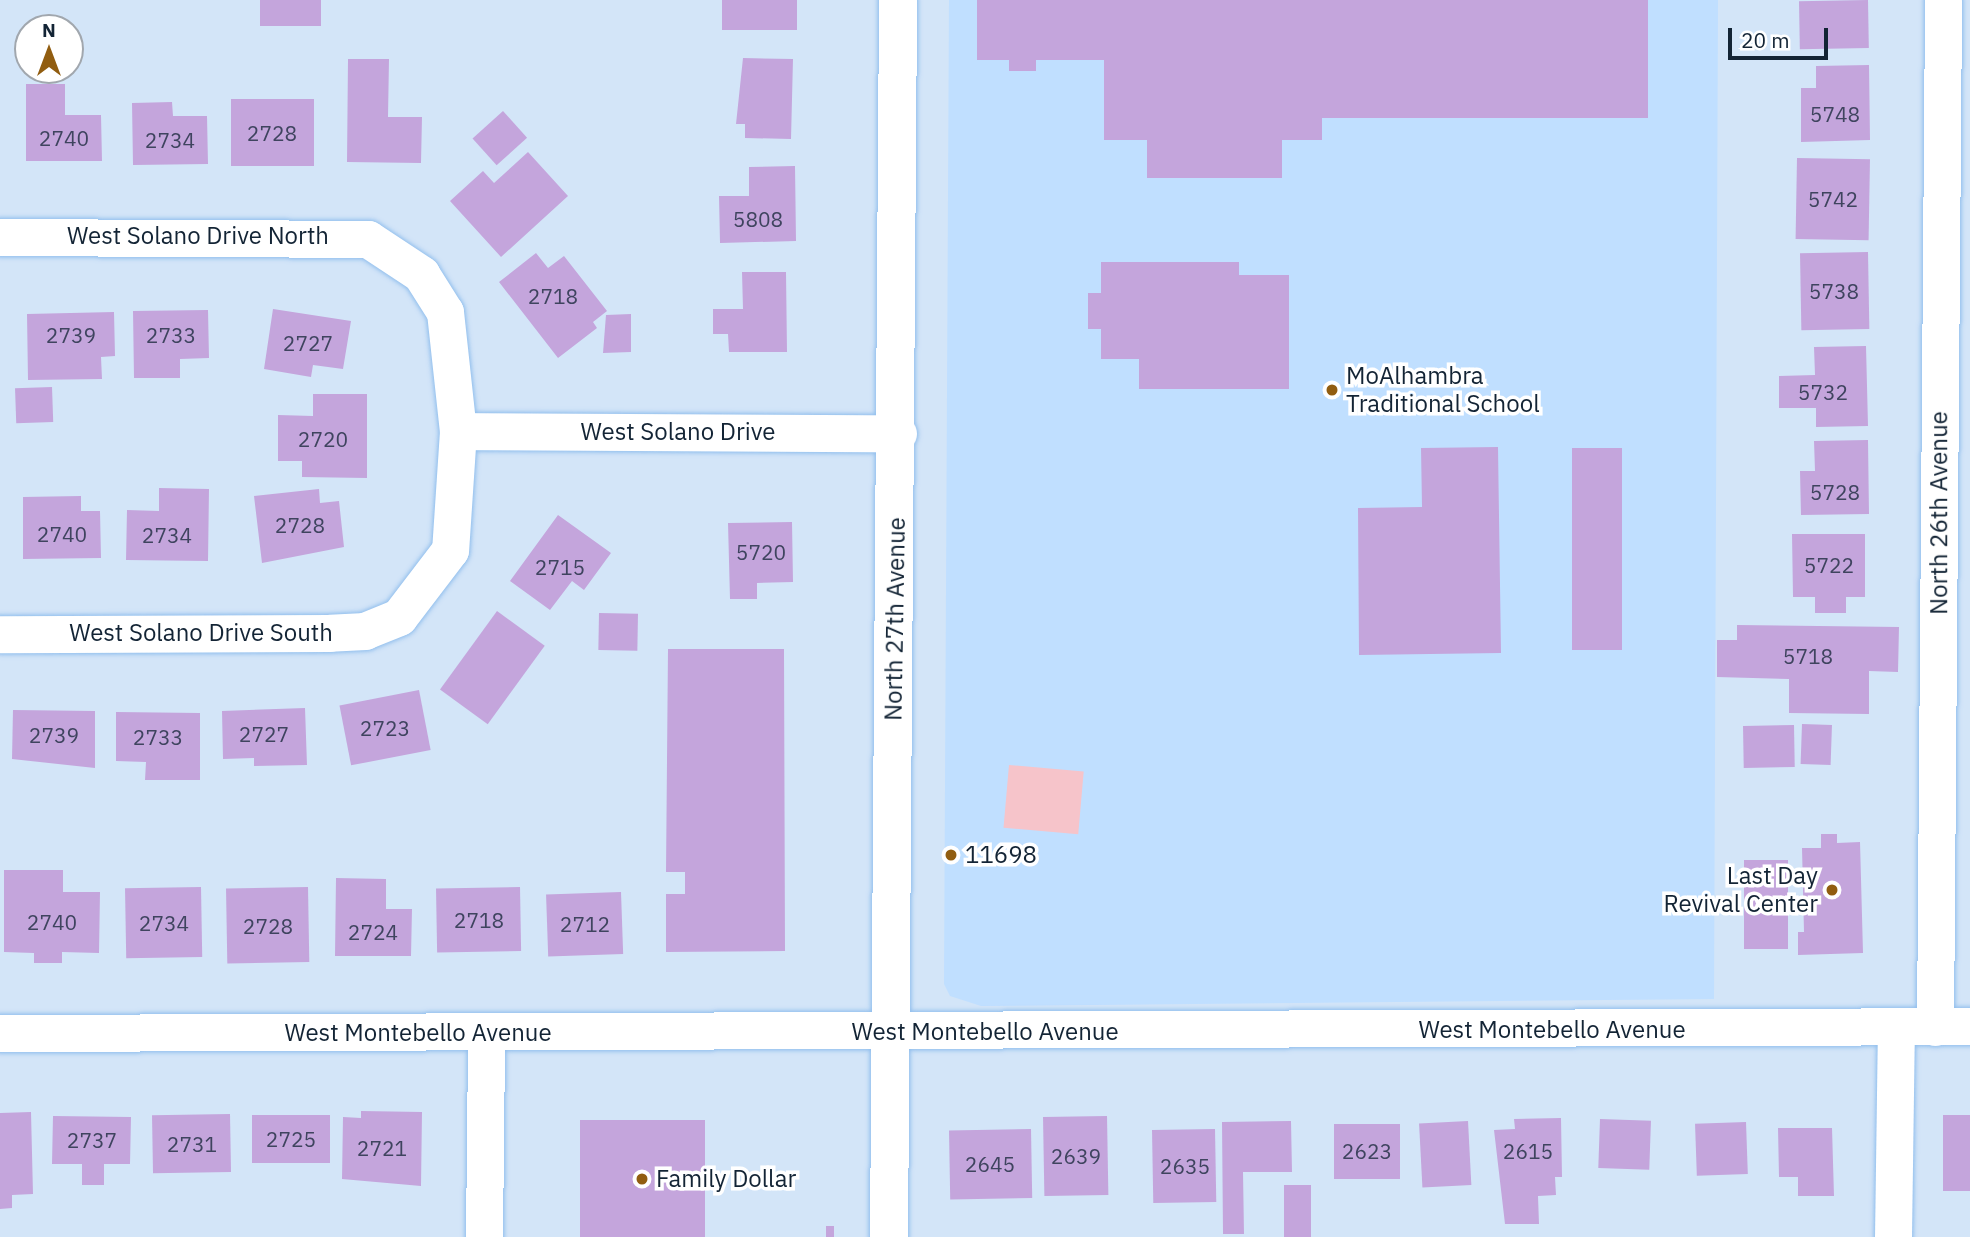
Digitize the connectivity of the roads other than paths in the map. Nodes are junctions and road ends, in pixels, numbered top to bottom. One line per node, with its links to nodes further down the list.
1 (898, 0): 5 (main road, North 27th Avenue)
2 (1943, 0): 8 (street, North 26th Avenue)
3 (0, 237): 4 (street, West Solano Drive North)
4 (458, 431): 5 (street, West Solano Drive); 6 (street, West Solano Drive North)
5 (898, 433): 11 (main road, North 27th Avenue)
6 (399, 617): 7 (street, West Solano Drive South)
7 (0, 634)
8 (1952, 1026): 9 (street, West Montebello Avenue)
9 (1896, 1027): 11 (street, West Montebello Avenue); 15 (street)
10 (486, 1032): 11 (street, West Montebello Avenue); 12 (street, West Montebello Avenue); 13 (street)
11 (888, 1032): 14 (main road, North 27th Avenue)
12 (0, 1033)
13 (484, 1237)
14 (889, 1237)
15 (1893, 1237)

